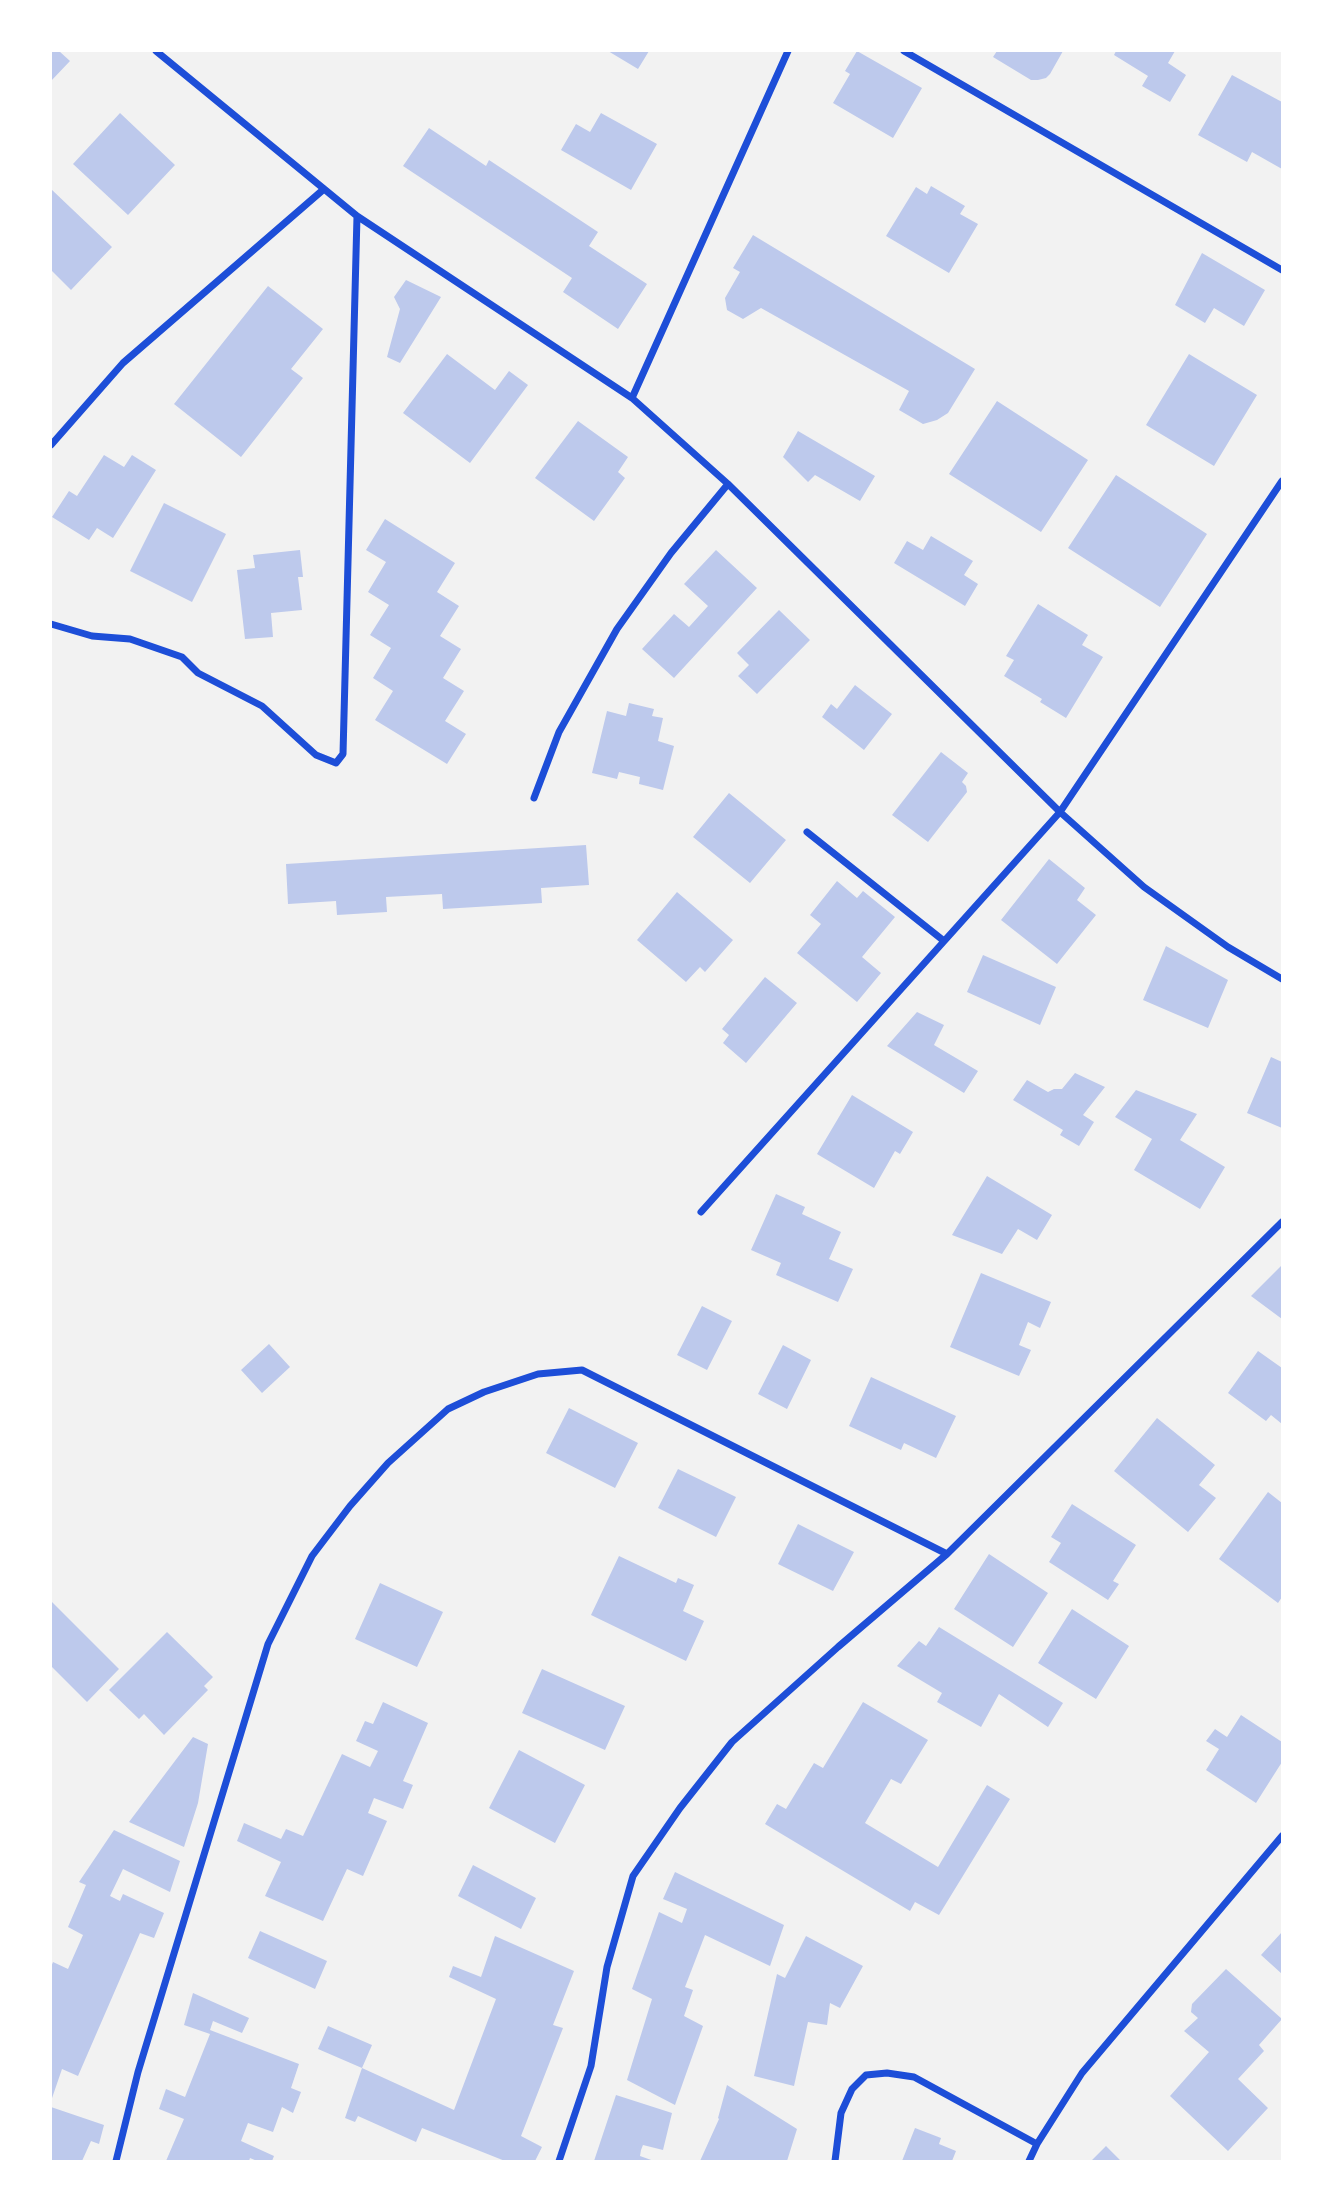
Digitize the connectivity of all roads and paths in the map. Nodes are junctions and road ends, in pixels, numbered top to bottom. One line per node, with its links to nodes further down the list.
1 (156, 51): 4 (street)
2 (788, 51): 7 (street)
3 (904, 51): 6 (street)
4 (324, 189): 5 (street); 8 (street)
5 (358, 216): 7 (street); 11 (street)
6 (1282, 270)
7 (632, 398): 10 (street)
8 (51, 445)
9 (1282, 481): 13 (street)
10 (728, 484): 12 (street); 13 (street)
11 (51, 624)
12 (534, 798)
13 (1060, 812): 15 (street); 16 (street)
14 (807, 832): 15 (street)
15 (944, 942): 17 (street)
16 (1282, 979)
17 (701, 1212)
18 (1282, 1223): 19 (street)
19 (947, 1554): 22 (street); 23 (street)
20 (1282, 1836): 21 (street)
21 (1037, 2144): 24 (street); 25 (street)
22 (116, 2161)
23 (559, 2161)
24 (835, 2161)
25 (1029, 2161)

